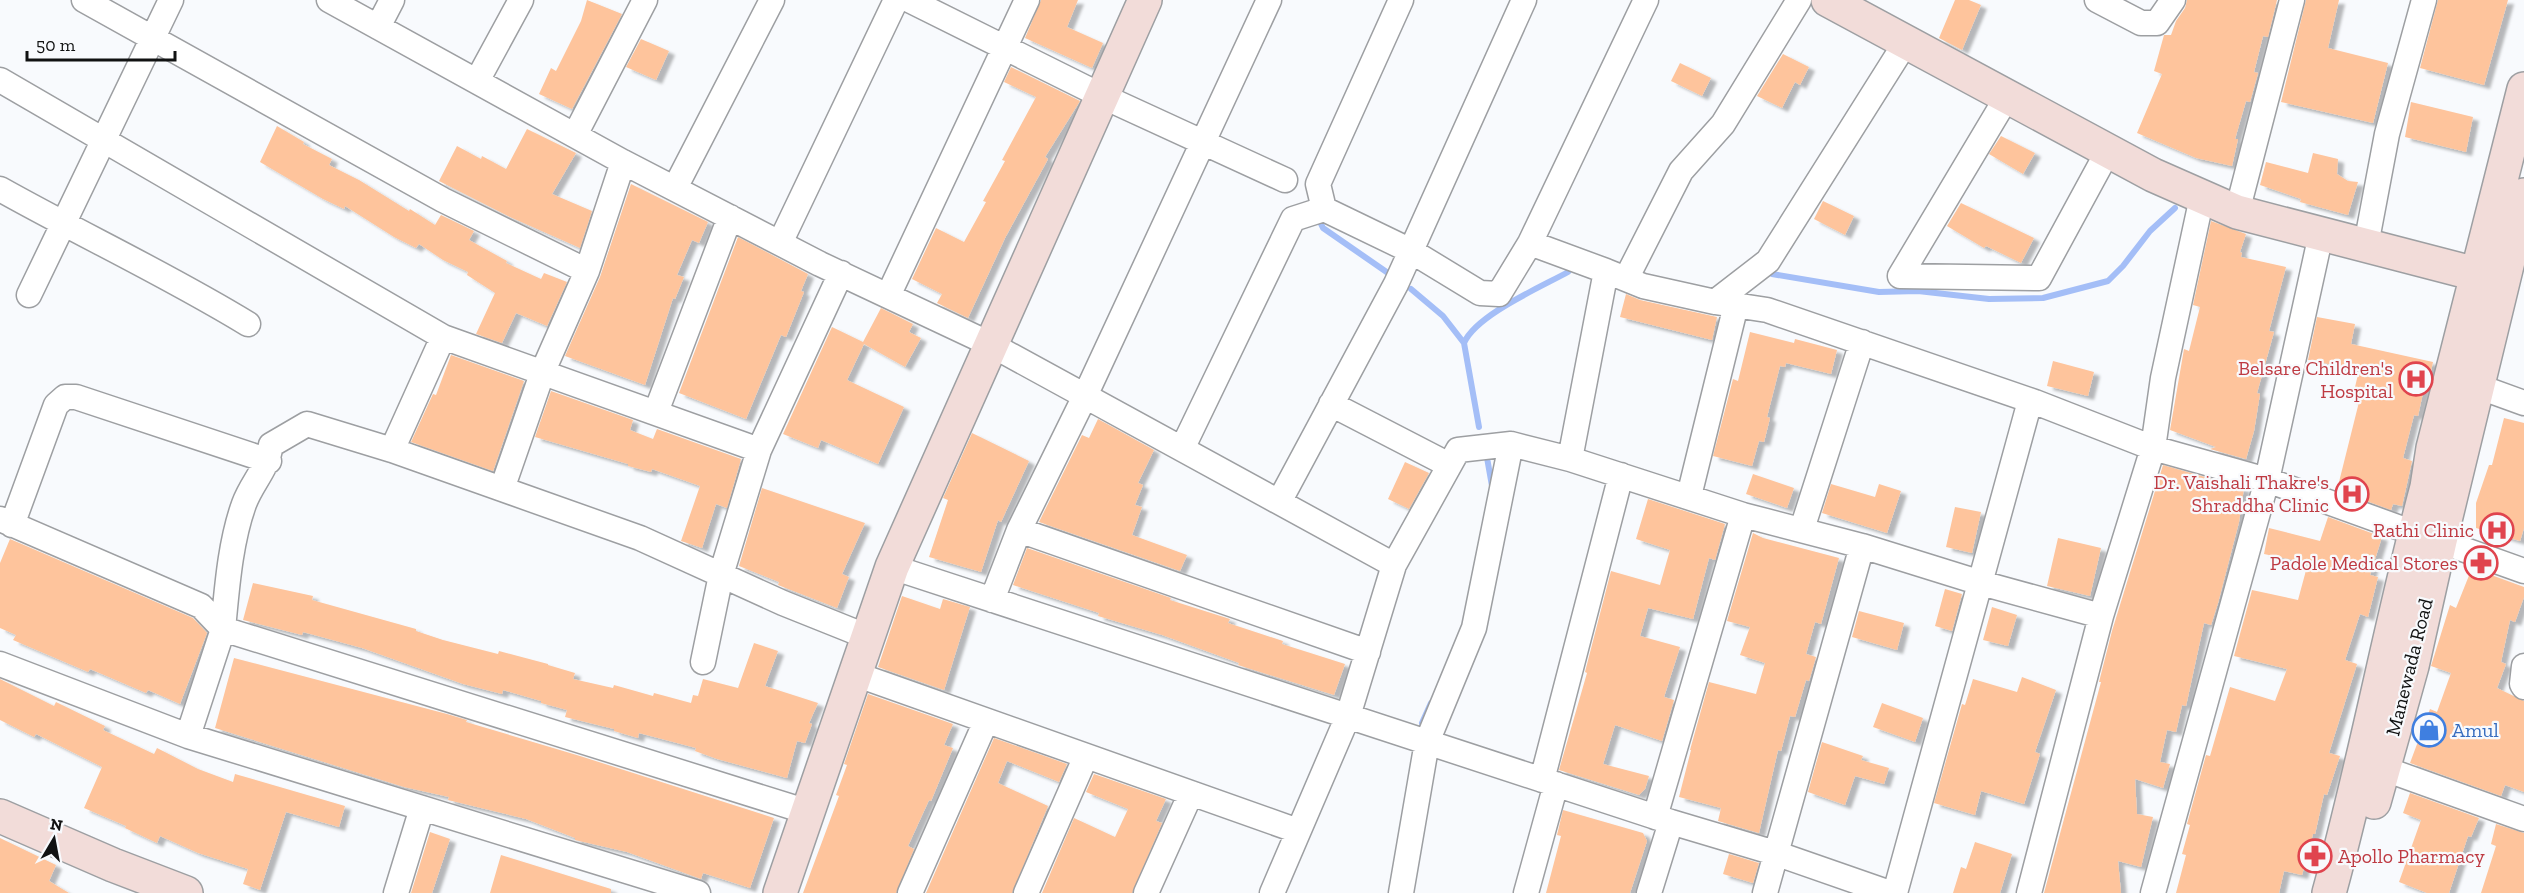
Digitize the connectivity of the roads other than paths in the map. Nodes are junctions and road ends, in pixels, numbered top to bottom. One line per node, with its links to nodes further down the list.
1 (84, 0): 23 (street)
2 (171, 0): 23 (street)
3 (329, 0): 22 (street)
4 (392, 0): 22 (street)
5 (521, 0): 27 (street)
6 (645, 0): 31 (street)
7 (772, 0): 38 (street)
8 (896, 0): 46 (street)
9 (909, 0): 25 (street)
10 (1027, 0): 25 (street)
11 (1145, 0): 29 (street)
12 (1269, 0): 33 (street)
13 (1401, 0): 41 (street)
14 (1524, 0): 49 (street)
15 (1646, 0): 47 (street)
16 (1798, 0): 53 (street)
17 (1828, 0): 24 (street)
18 (2097, 0): 19 (street)
19 (2173, 0)
20 (2292, 0): 42 (street)
21 (2424, 0): 48 (street)
22 (378, 27): 27 (street)
23 (153, 39): 32 (street); 50 (street)
24 (1906, 42): 30 (street); 56 (street)
25 (1004, 49): 29 (street); 55 (street)
26 (0, 80): 32 (street)
27 (477, 81): 31 (street)
28 (2524, 89): 52 (street)
29 (1102, 96): 33 (street); 60 (street)
30 (2007, 97): 34 (street); 34 (street)
31 (575, 135): 35 (street)
32 (105, 141): 44 (street); 58 (street)
33 (1202, 144): 36 (street); 63 (street)
34 (2108, 151): 40 (street)
35 (623, 162): 38 (street); 50 (street)
36 (1285, 180)
37 (0, 189): 44 (street)
38 (675, 189): 43 (street)
39 (2524, 195): 62 (street, Manewada Road)
40 (2202, 197): 42 (street); 69 (street)
41 (1324, 209): 49 (street); 70 (street)
42 (2237, 212): 45 (street)
43 (730, 217): 46 (street); 67 (street)
44 (63, 224): 54 (street); 57 (street)
45 (2321, 234): 48 (street); 77 (street)
46 (780, 243): 51 (street)
47 (1530, 243): 49 (street); 53 (street)
48 (2366, 245): 52 (street)
49 (1411, 251): 65 (street)
50 (587, 271): 61 (street)
51 (841, 273): 55 (street); 72 (street)
52 (2476, 274): 85 (street)
53 (1616, 275): 56 (street); 73 (street)
54 (29, 295)
55 (888, 296): 60 (street)
56 (1725, 304): 59 (street); 79 (street)
57 (248, 324)
58 (444, 337): 61 (street); 71 (street)
59 (1862, 342): 64 (street); 83 (street)
60 (990, 344): 63 (street); 88 (street)
61 (543, 371): 67 (street); 78 (street)
62 (2477, 386): 66 (street); 85 (street, Manewada Road)
63 (1085, 396): 70 (street); 84 (street)
64 (2030, 401): 69 (street); 91 (street)
65 (1331, 404): 75 (street); 80 (street)
66 (2524, 404)
67 (656, 412): 72 (street)
68 (1511, 444): 73 (street); 75 (street); 105 (street)
69 (2153, 448): 77 (street); 93 (street)
70 (1182, 449): 80 (street)
71 (392, 450): 74 (street); 78 (street)
72 (759, 450): 90 (street)
73 (1570, 459): 76 (street)
74 (269, 461): 82 (street); 94 (street)
75 (1449, 465): 87 (street)
76 (1621, 475): 79 (street); 108 (street)
77 (2267, 480): 85 (street); 133 (street)
78 (502, 489): 90 (street)
79 (1689, 496): 81 (street)
80 (1279, 502): 87 (street)
81 (1743, 514): 83 (street); 113 (street)
82 (6, 522): 94 (street)
83 (1802, 529): 86 (street)
84 (1019, 530): 92 (street); 96 (street)
85 (2427, 537): 89 (street); 107 (street, Manewada Road); 134 (street)
86 (1862, 546): 91 (street); 116 (street)
87 (1394, 565): 96 (street)
88 (891, 567): 92 (street); 95 (street)
89 (2524, 571)
90 (721, 575): 95 (street); 97 (street)
91 (1981, 583): 93 (street); 131 (street)
92 (992, 600): 102 (street)
93 (2101, 616): 132 (street)
94 (223, 629): 104 (street); 111 (street)
95 (868, 637): 100 (street)
96 (1368, 651): 102 (street)
97 (703, 662)
98 (0, 664): 104 (street)
99 (2524, 666): 101 (street)
100 (855, 674): 103 (street); 111 (street)
101 (2524, 687)
102 (1348, 716): 105 (street); 115 (street)
103 (986, 721): 106 (street); 122 (street)
104 (188, 736): 110 (street)
105 (1427, 742): 108 (street); 126 (street)
106 (1086, 756): 109 (street); 123 (street)
107 (2382, 768): 114 (street); 135 (street, Manewada Road)
108 (1549, 782): 113 (street); 127 (street)
109 (1191, 793): 115 (street); 124 (street)
110 (422, 808): 119 (street); 120 (street)
111 (808, 812): 121 (street)
112 (0, 816): 117 (street)
113 (1663, 819): 116 (street); 128 (street)
114 (2524, 819)
115 (1299, 831): 125 (street)
116 (1775, 854): 129 (street); 130 (street)
117 (134, 884): 118 (street)
118 (186, 893)
119 (396, 893)
120 (698, 893)
121 (780, 893)
122 (910, 893)
123 (1026, 893)
124 (1146, 893)
125 (1272, 893)
126 (1401, 893)
127 (1526, 893)
128 (1648, 893)
129 (1765, 893)
130 (1890, 893)
131 (1895, 893)
132 (2029, 893)
133 (2153, 893)
134 (2329, 893)
135 (2349, 893)

